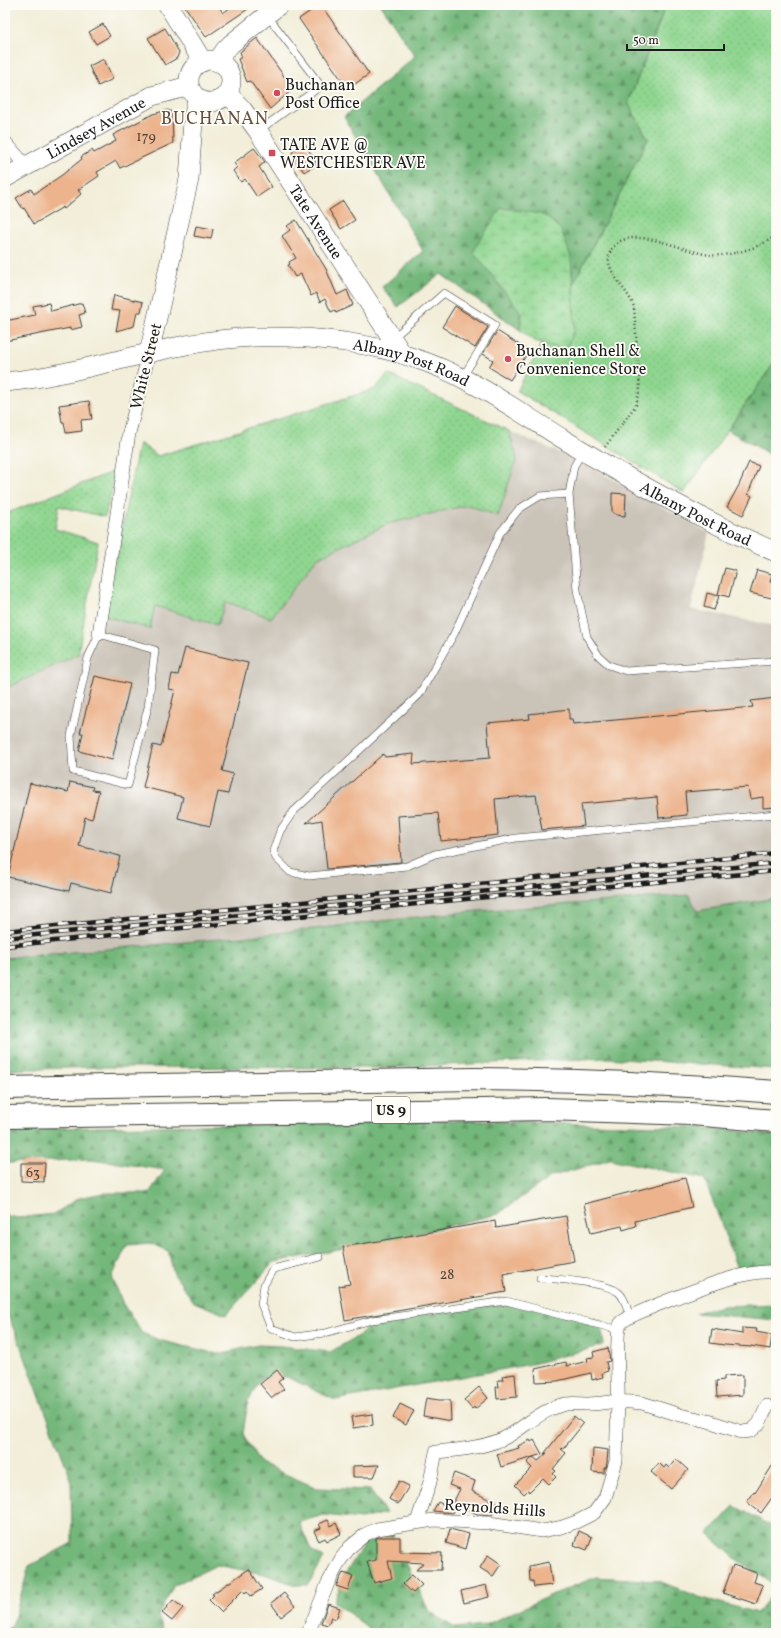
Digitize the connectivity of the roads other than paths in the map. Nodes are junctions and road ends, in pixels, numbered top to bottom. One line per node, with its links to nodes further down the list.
1 (168, 5): 3 (street)
2 (273, 10): 3 (street); 6 (lane)
3 (210, 62): 4 (street); 5 (street)
4 (193, 92): 5 (street); 8 (street, Lindsey Avenue); 11 (street, White Street)
5 (227, 93): 6 (street, Tate Avenue)
6 (258, 131): 10 (street, Tate Avenue)
7 (5, 142): 8 (street)
8 (26, 166): 9 (street, Lindsey Avenue)
9 (5, 178)
10 (397, 346): 11 (street, Albany Post Road); 12 (street, Albany Post Road); 12 (lane)
11 (149, 353): 13 (street, Albany Post Road); 17 (street, White Street)
12 (461, 378): 14 (street, Albany Post Road)
13 (5, 382)
14 (590, 455): 15 (lane); 16 (street, Albany Post Road)
15 (569, 494): 18 (lane); 19 (lane)
16 (776, 552)
17 (99, 634): 17 (lane)
18 (776, 661)
19 (776, 814)
20 (5, 1088): 21 (highway, US 9)
21 (776, 1092)
22 (5, 1117): 23 (highway, US 9)
23 (776, 1121)
24 (320, 1257): 28 (lane)
25 (776, 1272): 27 (street)
26 (540, 1278): 27 (lane)
27 (630, 1317): 28 (street)
28 (619, 1330): 29 (street, Reynolds Hills)
29 (618, 1401): 30 (street, Reynolds Hills); 31 (street, Reynolds Hills); 31 (street, Reynolds Hills)
30 (767, 1406)
31 (417, 1522): 32 (street, Reynolds Hills)
32 (308, 1633)

